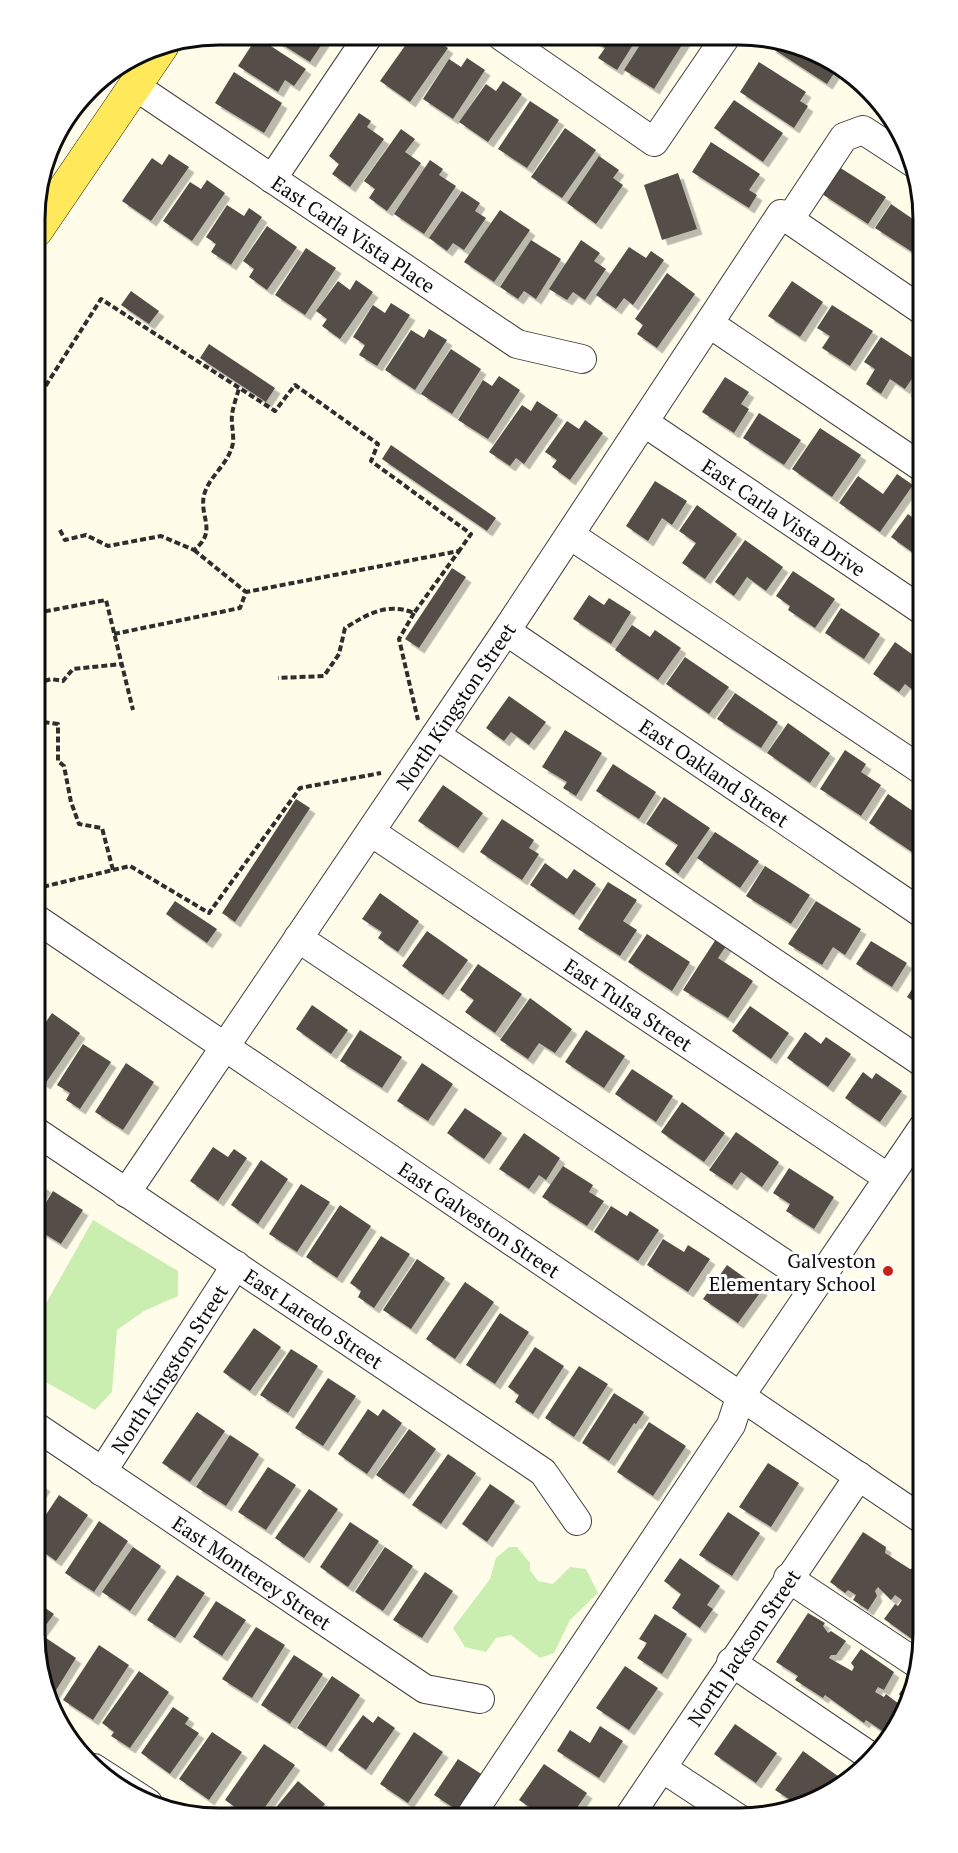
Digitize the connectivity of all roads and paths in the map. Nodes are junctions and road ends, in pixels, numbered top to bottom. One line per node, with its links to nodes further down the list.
1 (362, 45): 7 (street)
2 (514, 45): 3 (street)
3 (720, 45)
4 (155, 57): 5 (main road)
5 (135, 86): 7 (street, East Carla Vista Place); 9 (main road)
6 (900, 154): 8 (street, North Kingston Street)
7 (272, 179): 12 (street, East Carla Vista Place)
8 (785, 217): 10 (street); 11 (street, North Kingston Street)
9 (45, 218)
10 (913, 304)
11 (710, 324): 15 (street, North Kingston Street); 16 (street)
12 (582, 358)
13 (45, 387): 14 (path)
14 (239, 388): 19 (path); 20 (path)
15 (645, 423): 18 (street, North Kingston Street); 22 (street, East Carla Vista Drive)
16 (913, 461)
17 (60, 530): 19 (path)
18 (570, 535): 25 (street, North Kingston Street); 33 (street)
19 (194, 550): 21 (path)
20 (459, 551): 21 (path); 24 (path)
21 (246, 592): 26 (path)
22 (913, 604)
23 (45, 612): 26 (path)
24 (414, 613): 28 (path); 32 (path)
25 (506, 631): 32 (street, North Kingston Street); 38 (street, East Oakland Street)
26 (114, 634): 27 (path)
27 (122, 664): 29 (path); 30 (path)
28 (278, 678)
29 (45, 681)
30 (133, 710)
31 (45, 722): 36 (path)
32 (426, 732): 35 (street, North Kingston Street); 42 (street)
33 (913, 764)
34 (387, 771): 36 (path)
35 (371, 832): 40 (street, North Kingston Street); 45 (street, East Tulsa Street)
36 (113, 870): 37 (path)
37 (45, 886)
38 (913, 907)
39 (45, 925): 41 (street, East Galveston Street)
40 (298, 938): 41 (street, North Kingston Street); 48 (street)
41 (225, 1047): 46 (street, North Kingston Street); 49 (street, East Galveston Street)
42 (913, 1056)
43 (45, 1138): 46 (street, East Laredo Street)
44 (913, 1141): 45 (street)
45 (887, 1177): 48 (street)
46 (126, 1193): 47 (street, East Laredo Street)
47 (236, 1265): 51 (street, North Kingston Street); 54 (street, East Laredo Street)
48 (815, 1284): 49 (street)
49 (741, 1395): 52 (street, East Galveston Street); 61 (street)
50 (45, 1433): 51 (street, East Monterey Street)
51 (102, 1472): 58 (street, East Monterey Street)
52 (859, 1476): 53 (street, East Galveston Street); 55 (street, North Jackson Street)
53 (913, 1513)
54 (577, 1521)
55 (788, 1578): 56 (street); 57 (street, North Jackson Street)
56 (911, 1660)
57 (731, 1662): 59 (street); 60 (street, North Jackson Street)
58 (480, 1699)
59 (866, 1753)
60 (662, 1768): 62 (street, North Jackson Street); 63 (street)
61 (476, 1808)
62 (635, 1808)
63 (723, 1808)

